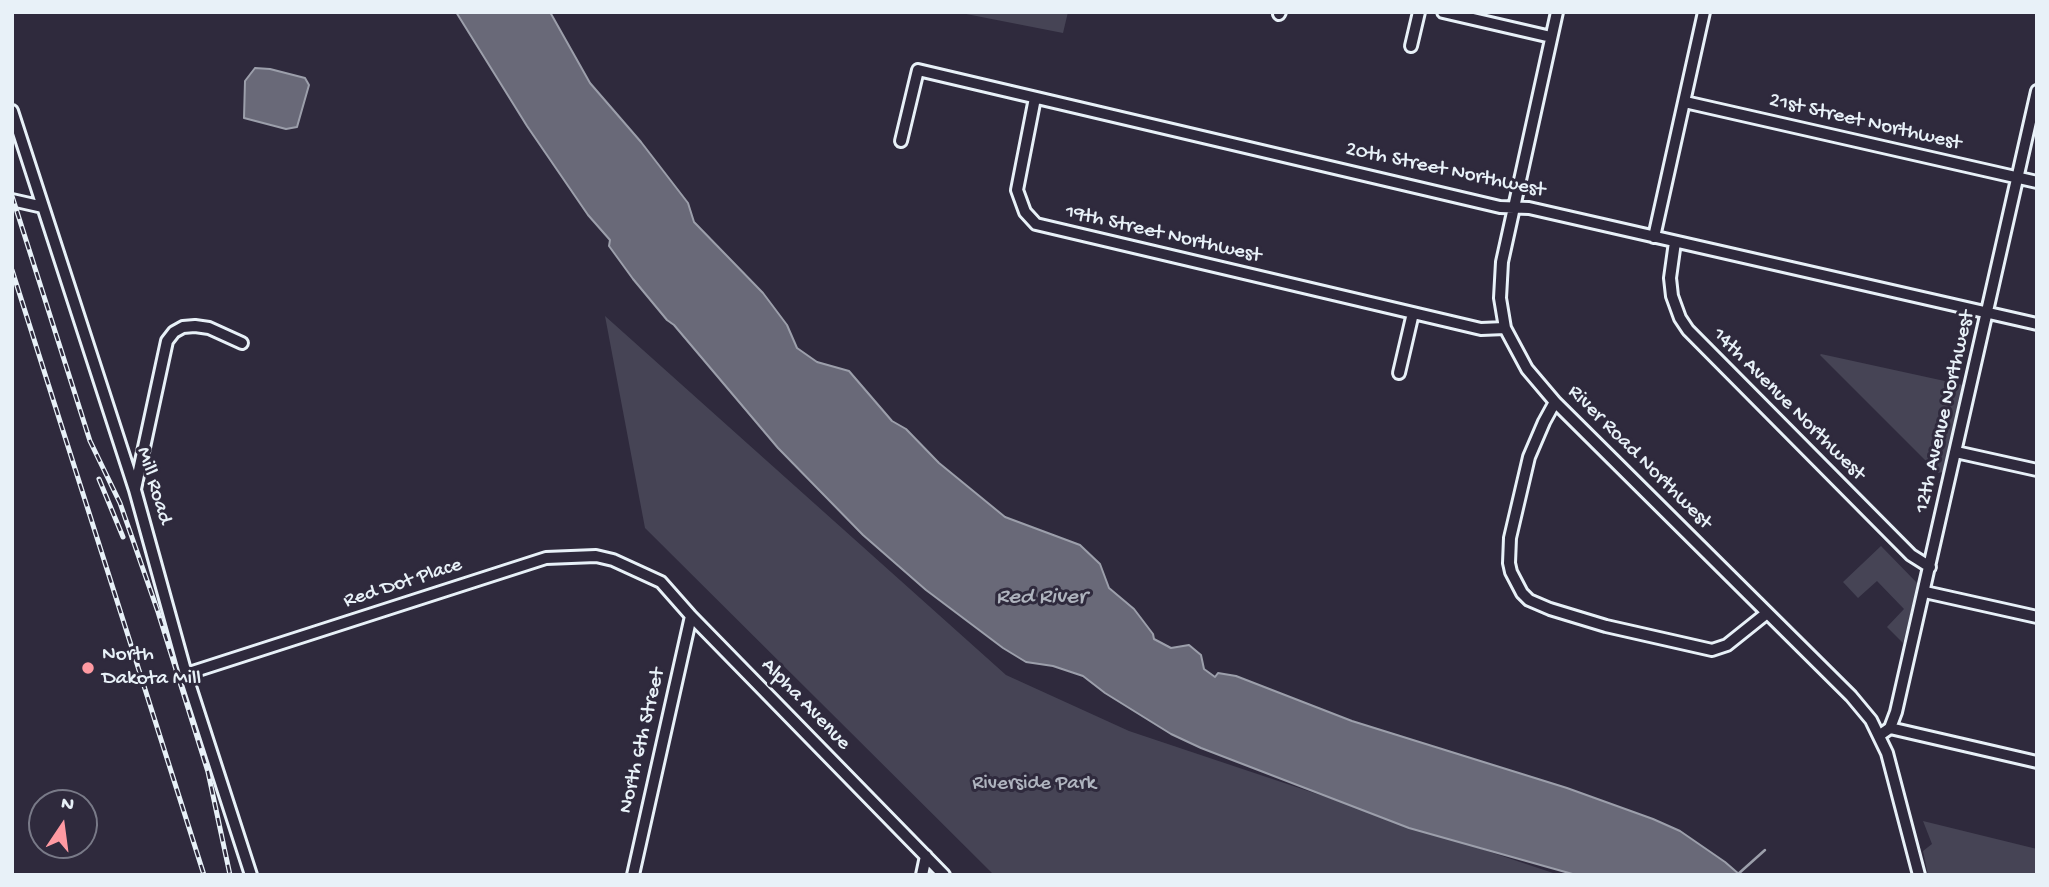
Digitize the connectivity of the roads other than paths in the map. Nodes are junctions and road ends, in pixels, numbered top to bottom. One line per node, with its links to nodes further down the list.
1 (1419, 12): 6 (street)
2 (1443, 12): 5 (street)
3 (1557, 12): 5 (street, River Road Northwest)
4 (1704, 12): 9 (street)
5 (1551, 37): 16 (street, River Road Northwest)
6 (1411, 46)
7 (2037, 90): 12 (street, 12th Avenue Northwest)
8 (1035, 97): 11 (street, 20th Street Northwest); 16 (street, 20th Street Northwest); 19 (street, 19th Street Northwest)
9 (1685, 102): 12 (street, 21st Street Northwest); 17 (street)
10 (12, 111): 15 (street, Mill Road)
11 (901, 141)
12 (2017, 177): 13 (street, 21st Street Northwest); 20 (street, 12th Avenue Northwest)
13 (2037, 182)
14 (12, 200): 15 (street)
15 (43, 207): 28 (street, Mill Road)
16 (1515, 207): 17 (street, 20th Street Northwest); 22 (street, River Road Northwest)
17 (1654, 237): 18 (street, 20th Street Northwest)
18 (1675, 242): 20 (street, 20th Street Northwest); 30 (street, 14th Avenue Northwest)
19 (1413, 313): 22 (street, 19th Street Northwest); 24 (street)
20 (1987, 313): 21 (street, 20th Street Northwest); 26 (street, 12th Avenue Northwest)
21 (2037, 324)
22 (1505, 327): 25 (street, River Road Northwest)
23 (242, 344): 28 (street)
24 (1399, 373)
25 (1555, 402): 32 (street, River Road Northwest); 32 (street)
26 (1956, 452): 27 (street); 30 (street, 12th Avenue Northwest)
27 (2037, 470)
28 (135, 490): 35 (street, Mill Road)
29 (634, 568): 33 (street, Alpha Avenue); 35 (street, Red Dot Place)
30 (1930, 568): 31 (street, 12th Avenue Northwest)
31 (1925, 592): 34 (street); 36 (street, 12th Avenue Northwest)
32 (1767, 613): 36 (street, River Road Northwest)
33 (691, 616): 38 (street, Alpha Avenue); 40 (street, North 6th Street)
34 (2037, 617)
35 (186, 674): 39 (street, Mill Road)
36 (1885, 732): 37 (street); 43 (street, River Road Northwest)
37 (2037, 762)
38 (926, 856): 41 (street); 42 (street, Alpha Avenue)
39 (251, 875)
40 (633, 875)
41 (922, 875)
42 (944, 875)
43 (1919, 875)

